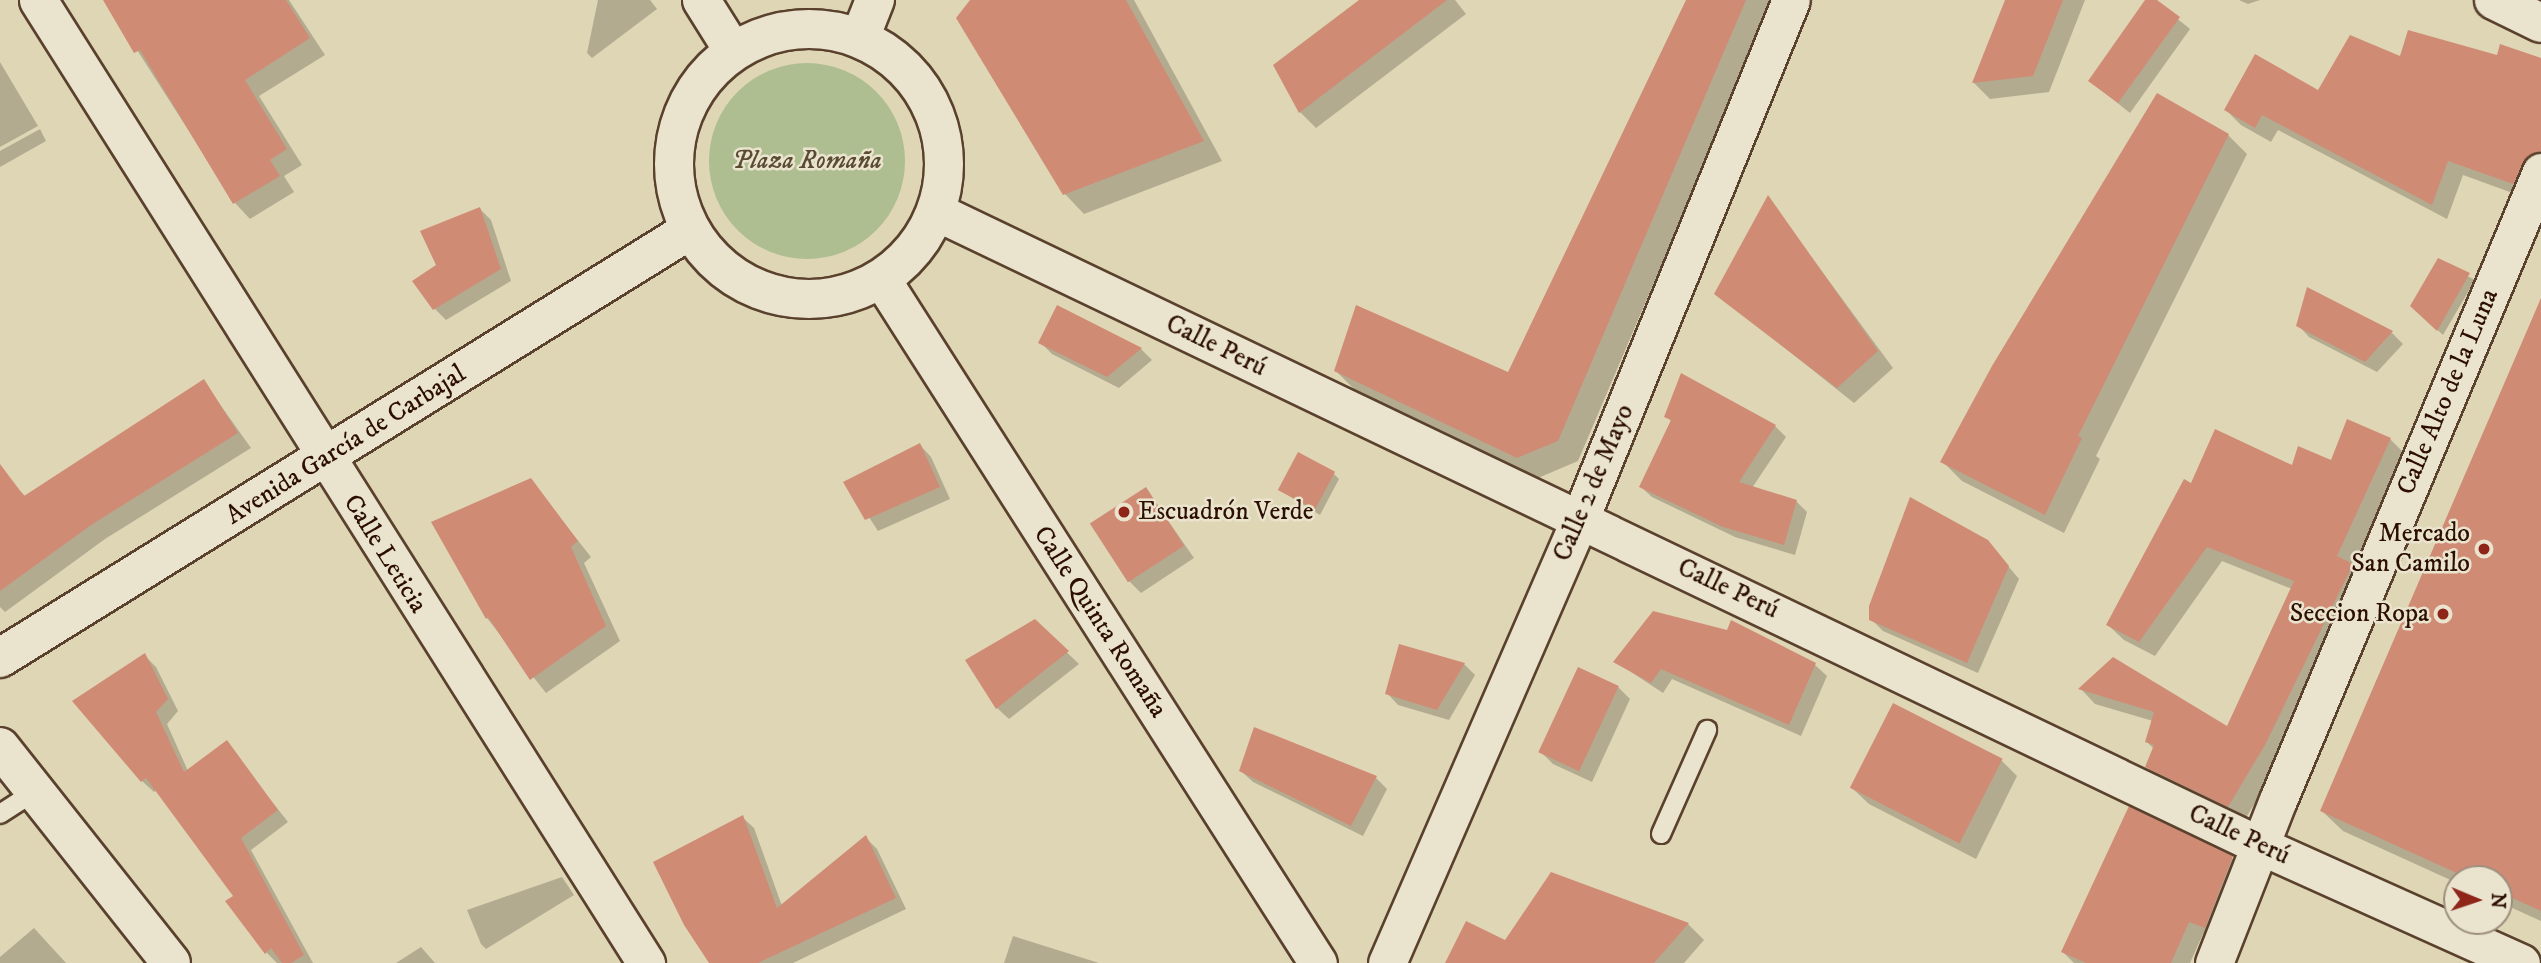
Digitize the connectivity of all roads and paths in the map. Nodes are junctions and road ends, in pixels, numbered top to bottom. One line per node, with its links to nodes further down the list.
1 (38, 0): 13 (street, Calle Leticia)
2 (701, 0): 8 (street)
3 (875, 0): 7 (street)
4 (1791, 0): 14 (street, Calle 2 de Mayo)
5 (2494, 0): 6 (street)
6 (2541, 23)
7 (860, 38): 8 (street); 10 (street)
8 (733, 51): 11 (street)
9 (2541, 172): 21 (street, Calle Alto de la Luna)
10 (937, 212): 12 (street); 14 (street, Calle Perú)
11 (690, 230): 12 (street); 13 (street, Avenida García de Carbajal)
12 (882, 280): 24 (street, Calle Quinta Romaña)
13 (325, 459): 15 (street, Avenida García de Carbajal); 23 (street, Calle Leticia)
14 (1579, 521): 21 (street, Calle Perú); 25 (street, Calle 2 de Mayo)
15 (0, 658)
16 (1707, 730): 20 (lane)
17 (0, 747): 18 (street)
18 (34, 792): 19 (lane); 22 (street)
19 (0, 814)
20 (1661, 834)
21 (2261, 846): 26 (street, Calle Alto de la Luna); 27 (street, Calle Perú)
22 (171, 963)
23 (646, 963)
24 (1318, 963)
25 (1388, 963)
26 (2214, 963)
27 (2521, 963)

